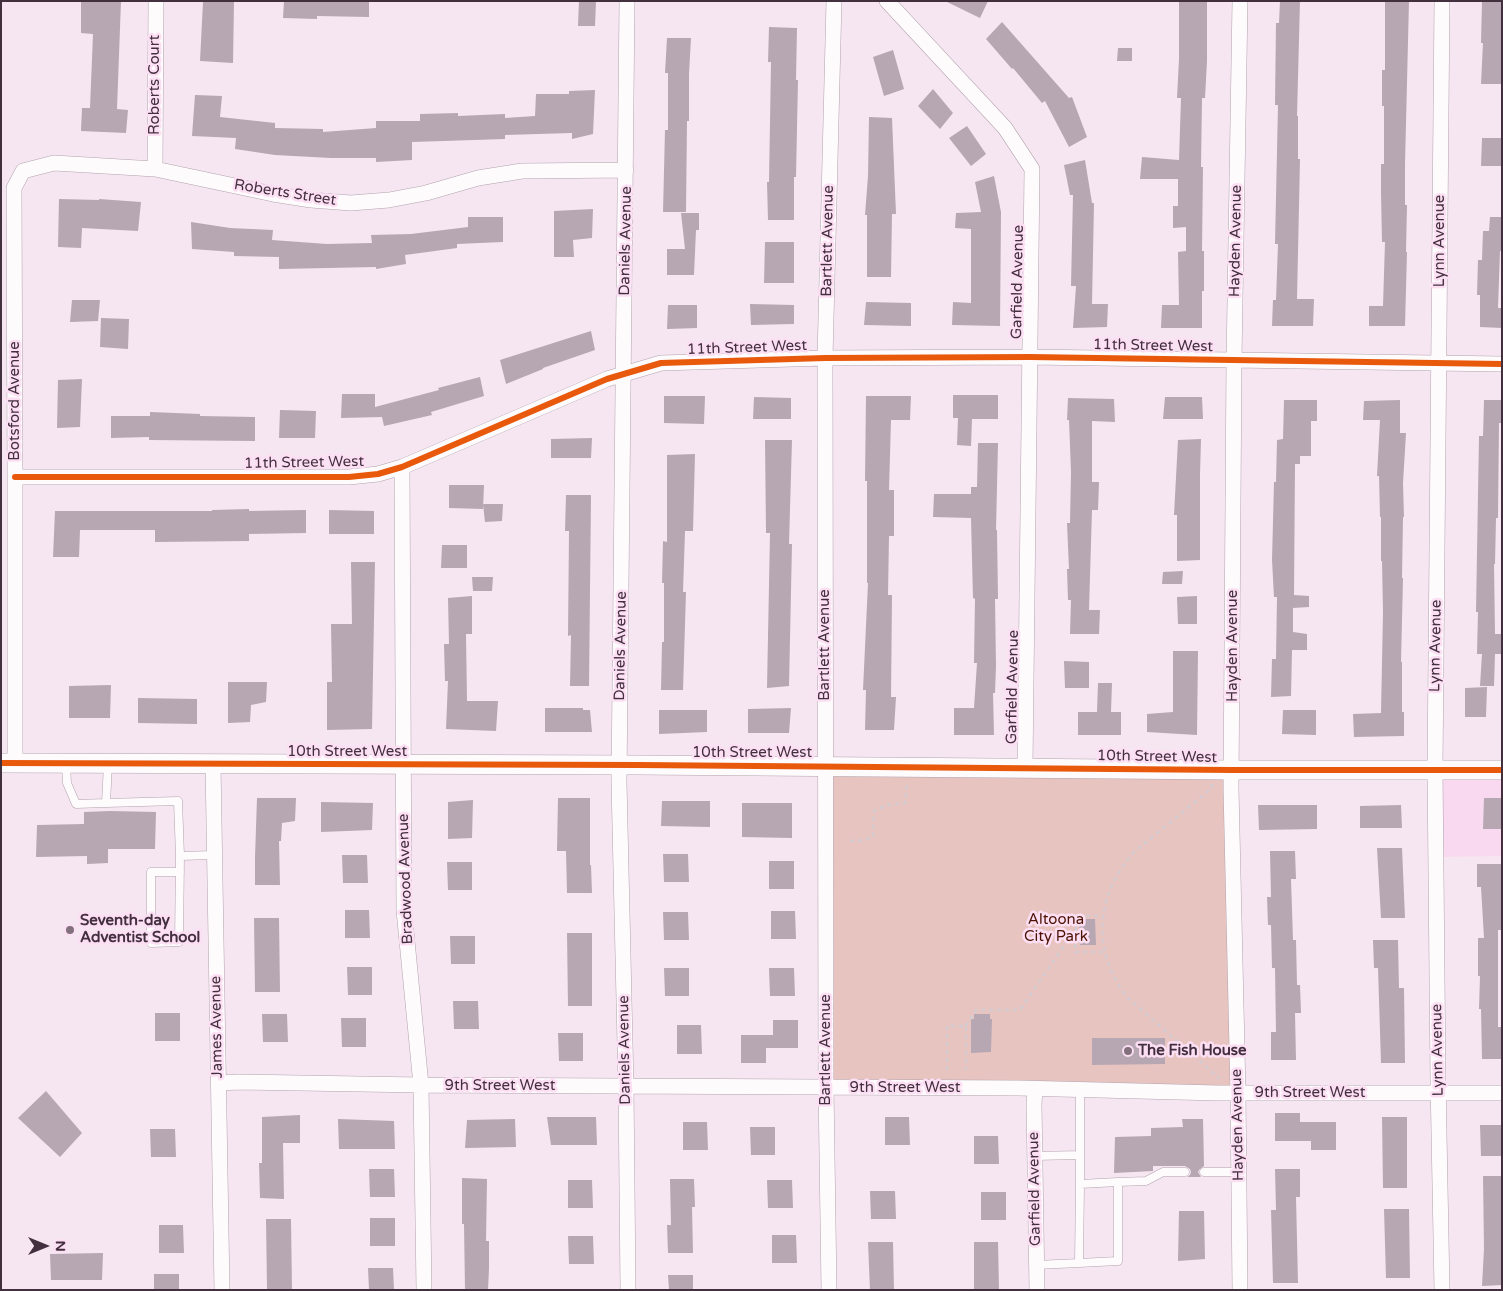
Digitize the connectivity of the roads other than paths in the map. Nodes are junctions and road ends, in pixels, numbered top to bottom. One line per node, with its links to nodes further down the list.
1 (156, 1): 7 (street, Roberts Court)
2 (628, 1): 8 (street, Daniels Avenue)
3 (834, 1): 11 (street, Bartlett Avenue)
4 (887, 1): 10 (street, Garfield Avenue)
5 (1240, 1): 12 (street, Hayden Avenue)
6 (1442, 1): 13 (street, Lynn Avenue)
7 (156, 170): 8 (street, Roberts Street); 9 (street, Roberts Street)
8 (626, 170): 15 (street, Daniels Avenue)
9 (14, 188): 17 (street, Botsford Avenue)
10 (1030, 357): 11 (street, 11th Street West); 12 (street, 11th Street West); 25 (street, Garfield Avenue)
11 (826, 358): 15 (street, 11th Street West); 24 (street, Bartlett Avenue)
12 (1234, 360): 13 (street, 11th Street West); 27 (street, Hayden Avenue)
13 (1439, 363): 14 (street, 11th Street West); 26 (street, Lynn Avenue)
14 (1502, 364)
15 (624, 373): 16 (street, 11th Street West); 23 (street, Daniels Avenue)
16 (402, 468): 17 (street, 11th Street West); 22 (street, Bradwood Avenue)
17 (16, 477): 18 (street, Botsford Avenue)
18 (8, 763): 19 (street, 10th Street West)
19 (66, 764): 20 (street, 10th Street West); 29 (lane)
20 (108, 764): 21 (street, 10th Street West); 29 (lane)
21 (212, 764): 22 (street, 10th Street West); 30 (street, James Avenue)
22 (403, 764): 23 (street, 10th Street West); 34 (street, Bradwood Avenue)
23 (620, 765): 24 (street, 10th Street West); 35 (street, Daniels Avenue)
24 (825, 766): 25 (street, 10th Street West); 36 (street, Bartlett Avenue)
25 (1025, 767): 27 (street, 10th Street West)
26 (1435, 769): 27 (street, 10th Street West); 28 (street, 10th Street West); 41 (street, Lynn Avenue)
27 (1232, 770): 39 (street, Hayden Avenue)
28 (1502, 770)
29 (106, 803): 31 (lane)
30 (214, 855): 31 (lane); 33 (street, James Avenue)
31 (180, 856): 32 (lane)
32 (180, 872): 32 (lane)
33 (218, 1083): 34 (street, 9th Street West); 51 (street, James Avenue)
34 (421, 1085): 35 (street, 9th Street West); 52 (street, Bradwood Avenue)
35 (626, 1086): 36 (street, 9th Street West); 53 (street, Daniels Avenue)
36 (826, 1087): 37 (street, 9th Street West); 54 (street, Bartlett Avenue)
37 (1035, 1089): 38 (street, 9th Street West); 43 (street, Garfield Avenue)
38 (1080, 1089): 39 (street, 9th Street West); 42 (lane)
39 (1238, 1093): 41 (street, 9th Street West); 46 (street, Hayden Avenue)
40 (1502, 1093): 41 (street, 9th Street West)
41 (1438, 1094): 57 (street, Lynn Avenue)
42 (1080, 1155): 43 (lane); 48 (lane)
43 (1034, 1156): 50 (street, Garfield Avenue)
44 (1185, 1172): 47 (lane)
45 (1204, 1172): 46 (lane)
46 (1238, 1172): 56 (street, Hayden Avenue)
47 (1118, 1182): 48 (lane); 49 (lane)
48 (1080, 1184): 49 (lane)
49 (1079, 1263): 50 (lane)
50 (1036, 1265): 55 (street, Garfield Avenue)
51 (222, 1290)
52 (424, 1290)
53 (628, 1290)
54 (830, 1290)
55 (1037, 1290)
56 (1240, 1290)
57 (1442, 1290)

